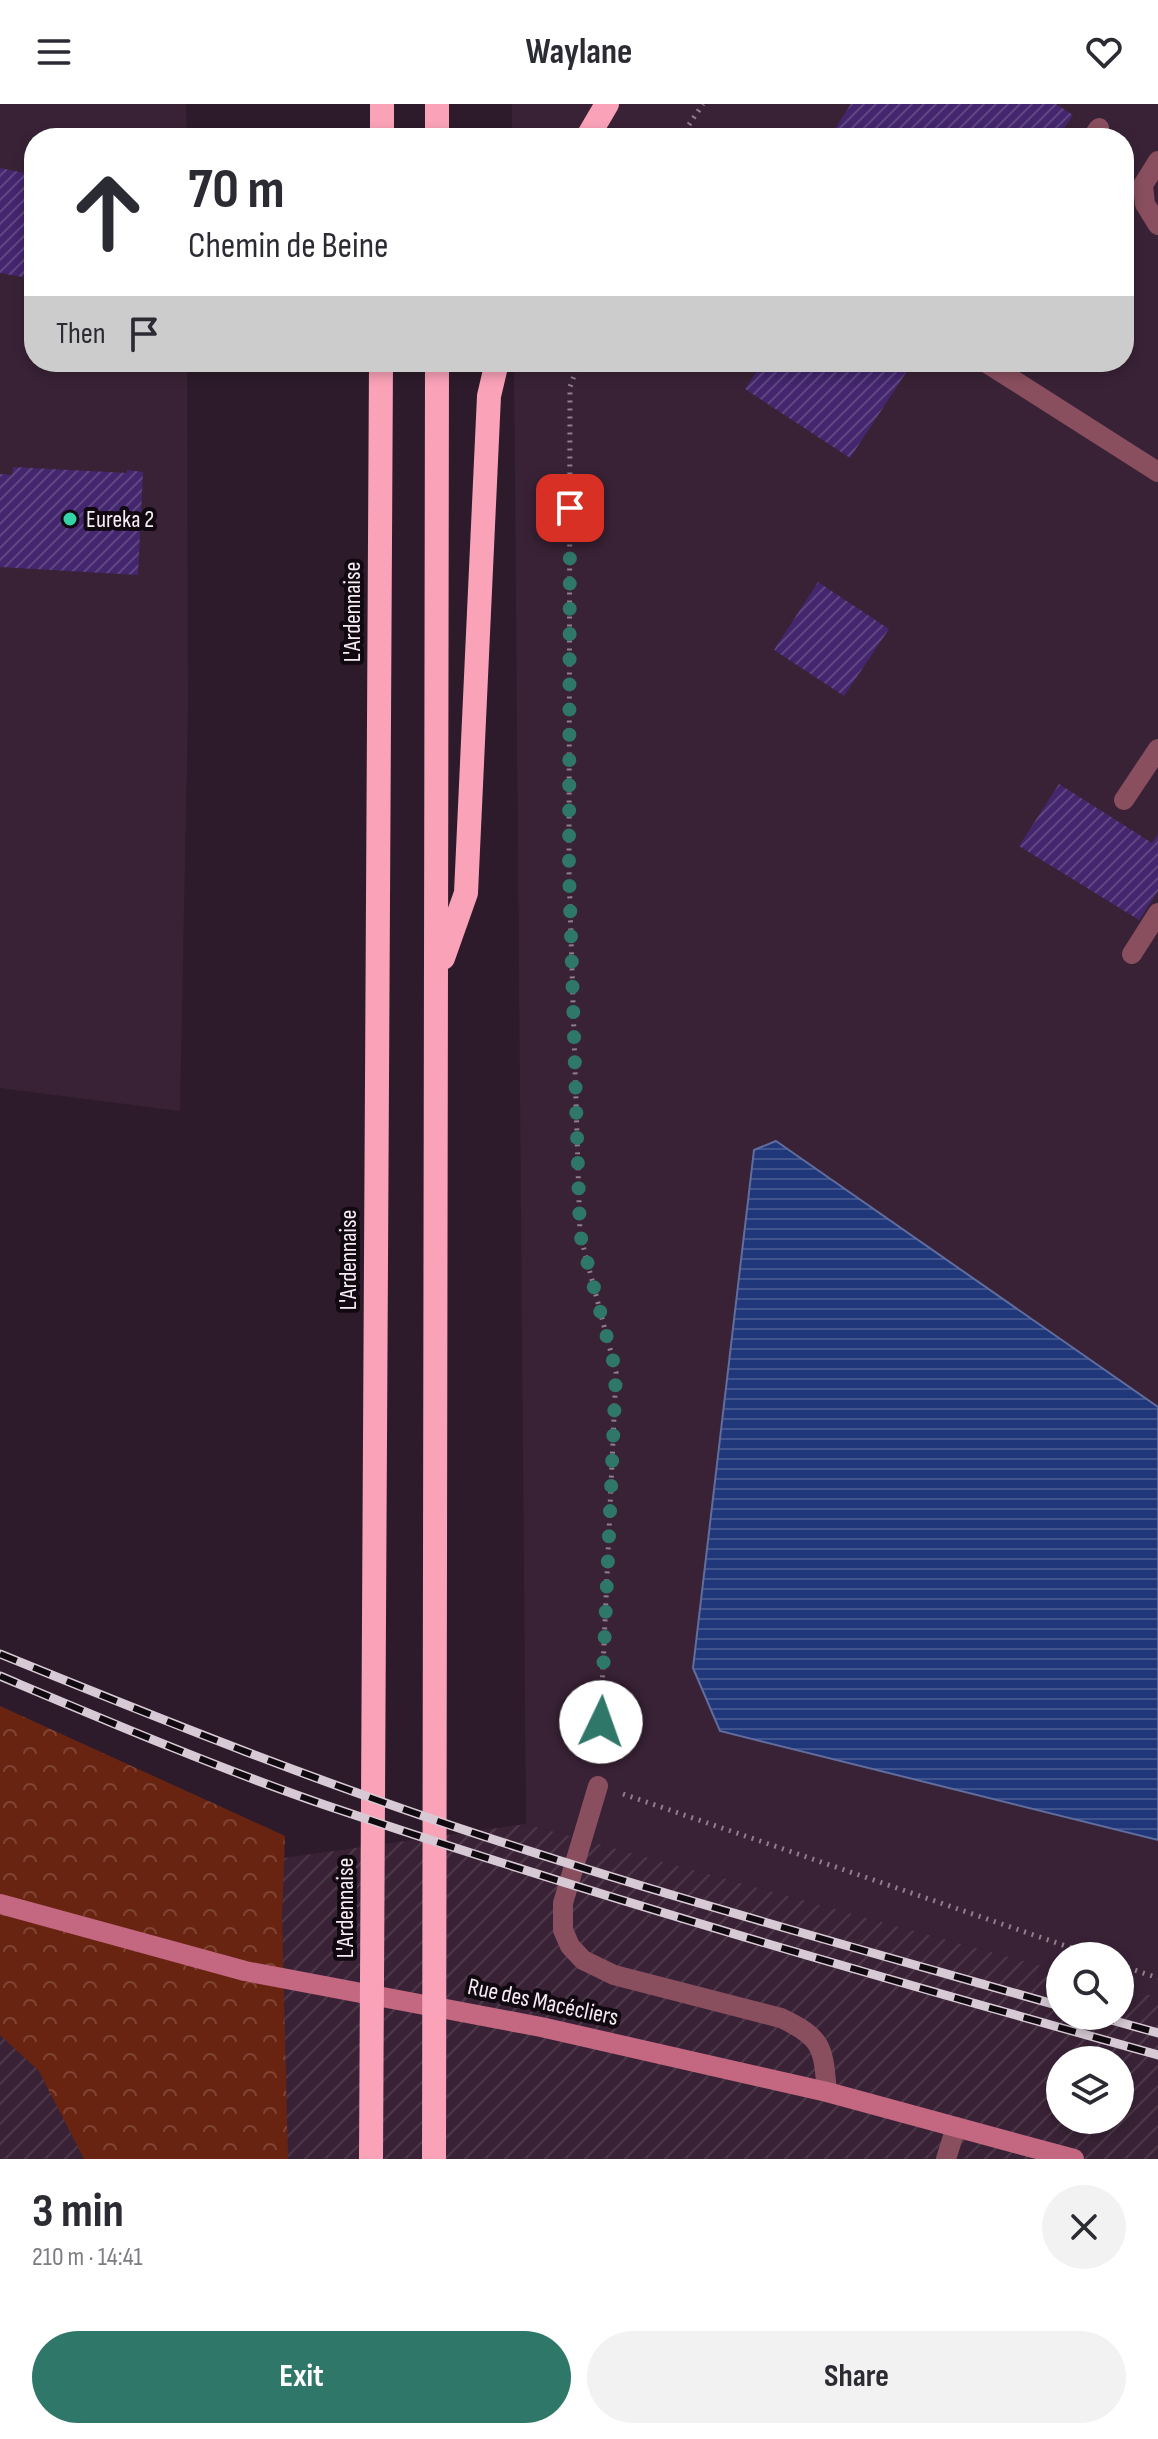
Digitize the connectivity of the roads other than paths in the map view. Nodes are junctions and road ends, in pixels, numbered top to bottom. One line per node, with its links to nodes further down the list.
1 (382, 104): 4 (highway)
2 (437, 104): 5 (highway)
3 (607, 104): 6 (highway)
4 (382, 128)
5 (437, 128)
6 (593, 128)
7 (1158, 161): 8 (street)
8 (1158, 225)
9 (381, 372): 23 (highway, L'Ardennaise)
10 (437, 372): 18 (highway)
11 (495, 372): 18 (highway)
12 (1001, 372): 13 (street)
13 (1158, 472)
14 (1158, 749): 15 (street)
15 (1124, 800)
16 (1158, 913): 17 (street)
17 (1132, 954)
18 (438, 974): 24 (highway)
19 (598, 1786): 21 (street)
20 (0, 1904): 21 (street, Rue des Macécliers)
21 (827, 2092): 22 (street, Rue des Macécliers)
22 (956, 2127): 25 (street); 26 (street, Rue des Macécliers)
23 (371, 2159)
24 (434, 2159)
25 (946, 2159)
26 (1074, 2159)

